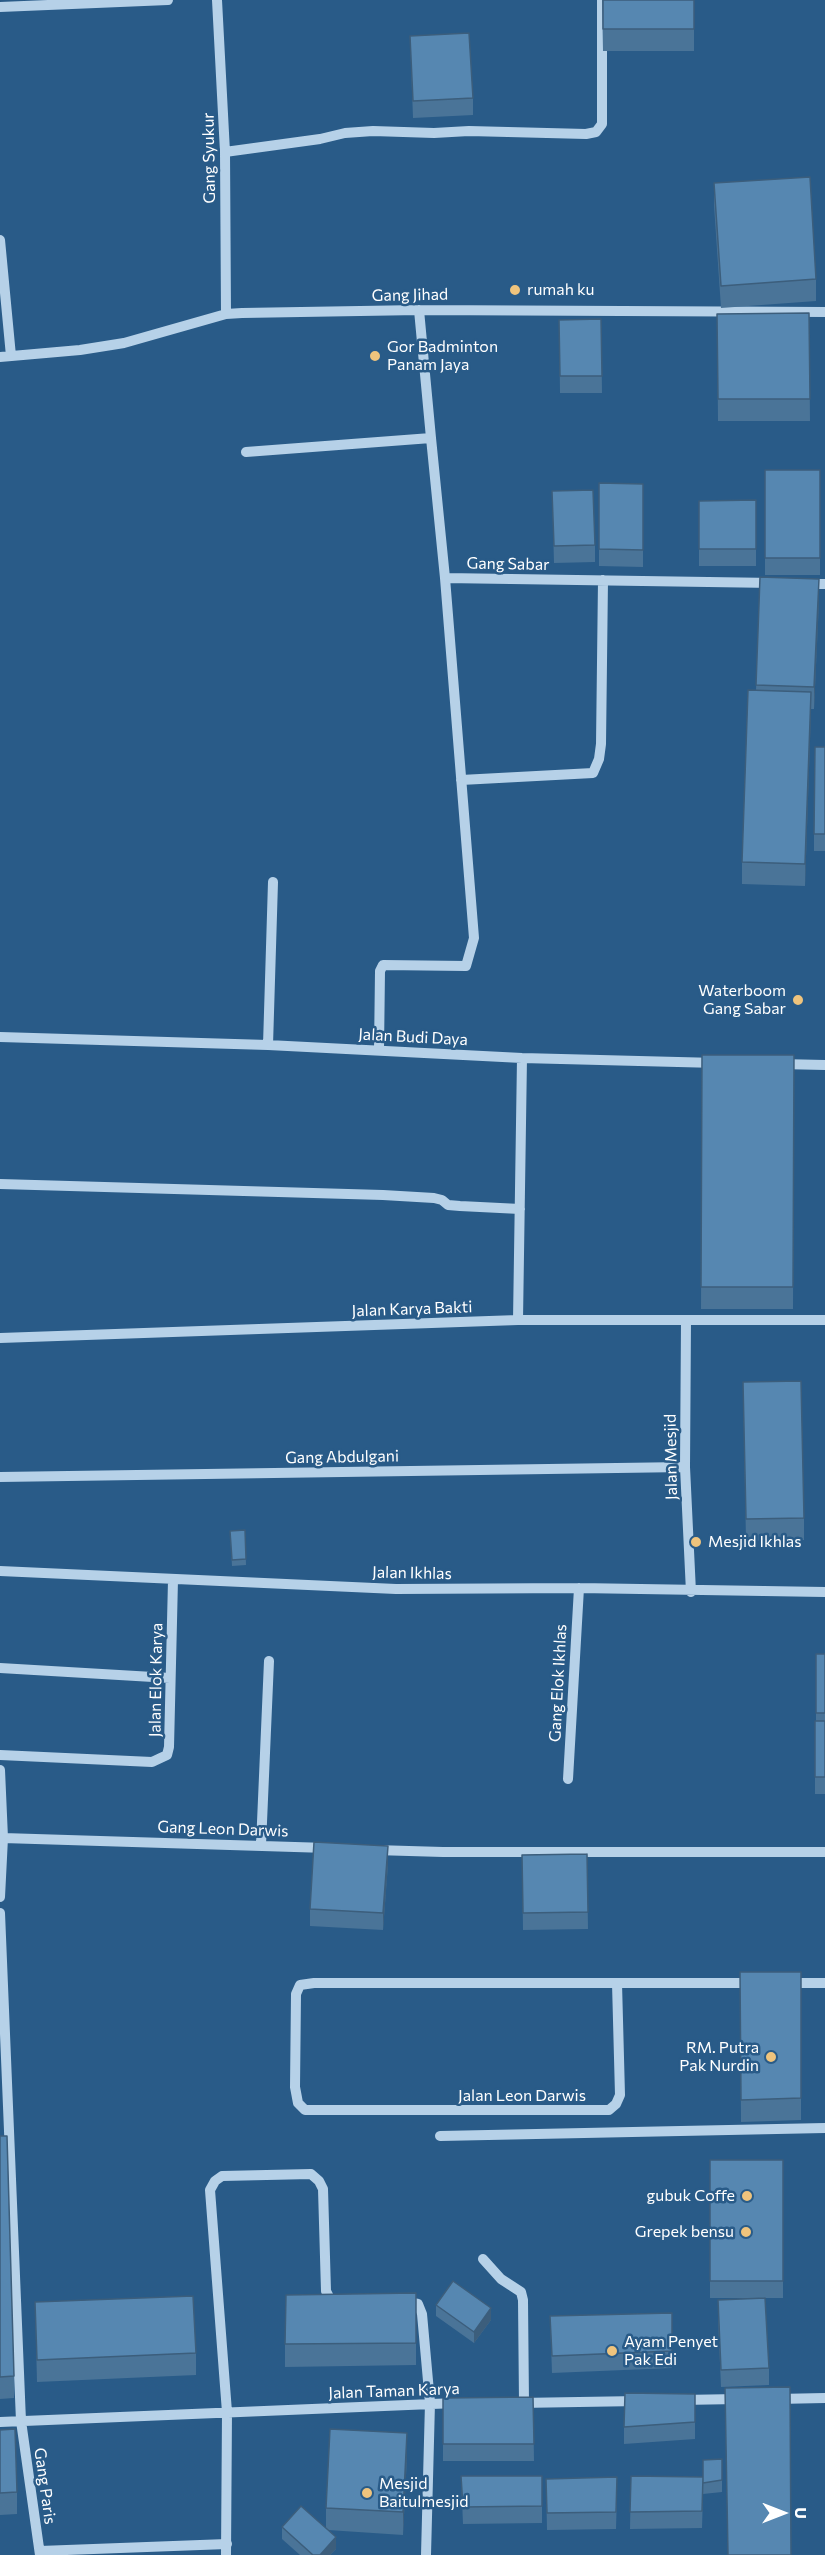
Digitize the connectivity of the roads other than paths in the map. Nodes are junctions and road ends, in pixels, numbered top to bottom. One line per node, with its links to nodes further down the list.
1 (168, 0): 4 (street)
2 (217, 0): 6 (street, Gang Syukur)
3 (602, 0): 6 (street)
4 (94, 2): 5 (street)
5 (0, 7)
6 (225, 152): 10 (street, Gang Syukur)
7 (0, 240): 11 (street)
8 (419, 310): 9 (street, Gang Jihad); 10 (street, Gang Jihad); 12 (street, Gang Sabar)
9 (825, 312)
10 (226, 314): 11 (street, Gang Jihad)
11 (5, 357)
12 (431, 438): 13 (street); 14 (street, Gang Sabar)
13 (246, 452)
14 (445, 578): 15 (street, Gang Sabar); 17 (street)
15 (603, 580): 16 (street, Gang Sabar); 17 (street)
16 (825, 584)
17 (461, 780): 21 (street)
18 (273, 882): 20 (street)
19 (0, 1037): 20 (street, Jalan Budi Daya)
20 (268, 1045): 21 (street, Jalan Budi Daya)
21 (379, 1050): 22 (street, Jalan Budi Daya)
22 (522, 1058): 23 (street, Jalan Budi Daya); 27 (street)
23 (729, 1063)
24 (764, 1064): 25 (street)
25 (825, 1065)
26 (0, 1184): 27 (street)
27 (520, 1209): 28 (street)
28 (518, 1320): 30 (street, Jalan Karya Bakti); 31 (street, Jalan Karya Bakti)
29 (825, 1320): 30 (street, Jalan Karya Bakti)
30 (686, 1322): 32 (street, Jalan Mesjid)
31 (0, 1338)
32 (685, 1467): 33 (street, Gang Abdulgani); 37 (street, Jalan Mesjid)
33 (0, 1477)
34 (0, 1571): 35 (street, Jalan Ikhlas)
35 (173, 1580): 36 (street, Jalan Ikhlas); 41 (street, Jalan Elok Karya)
36 (579, 1588): 37 (street, Jalan Ikhlas); 44 (street, Gang Elok Ikhlas)
37 (691, 1592): 38 (street, Jalan Ikhlas)
38 (825, 1592)
39 (268, 1661): 46 (street)
40 (0, 1668): 41 (street)
41 (170, 1678): 42 (street, Jalan Elok Karya)
42 (0, 1755)
43 (0, 1770): 45 (street)
44 (568, 1779)
45 (3, 1838): 46 (street, Gang Leon Darwis); 50 (street)
46 (261, 1845): 47 (street, Gang Leon Darwis)
47 (341, 1848)
48 (363, 1849): 49 (street)
49 (825, 1852)
50 (0, 1896)
51 (0, 1913): 54 (street, Gang Paris)
52 (616, 1983): 52 (street, Jalan Leon Darwis); 53 (street)
53 (825, 1983)
54 (2, 2021): 57 (street, Gang Paris)
55 (825, 2128): 56 (street)
56 (440, 2136)
57 (4, 2152): 71 (street, Gang Paris)
58 (483, 2259): 69 (street)
59 (347, 2301): 70 (street)
60 (389, 2301): 66 (street)
61 (825, 2398): 63 (street)
62 (755, 2399): 64 (street)
63 (767, 2399)
64 (673, 2400)
65 (650, 2401): 69 (street)
66 (430, 2403): 67 (street, Jalan Taman Karya); 70 (street, Jalan Taman Karya); 75 (street)
67 (465, 2403)
68 (512, 2403): 69 (street)
69 (524, 2403)
70 (227, 2412): 71 (street, Jalan Taman Karya); 73 (street)
71 (21, 2421): 72 (street, Jalan Taman Karya); 74 (street, Gang Paris)
72 (0, 2422)
73 (226, 2549): 74 (street)
74 (40, 2553)
75 (426, 2555)

